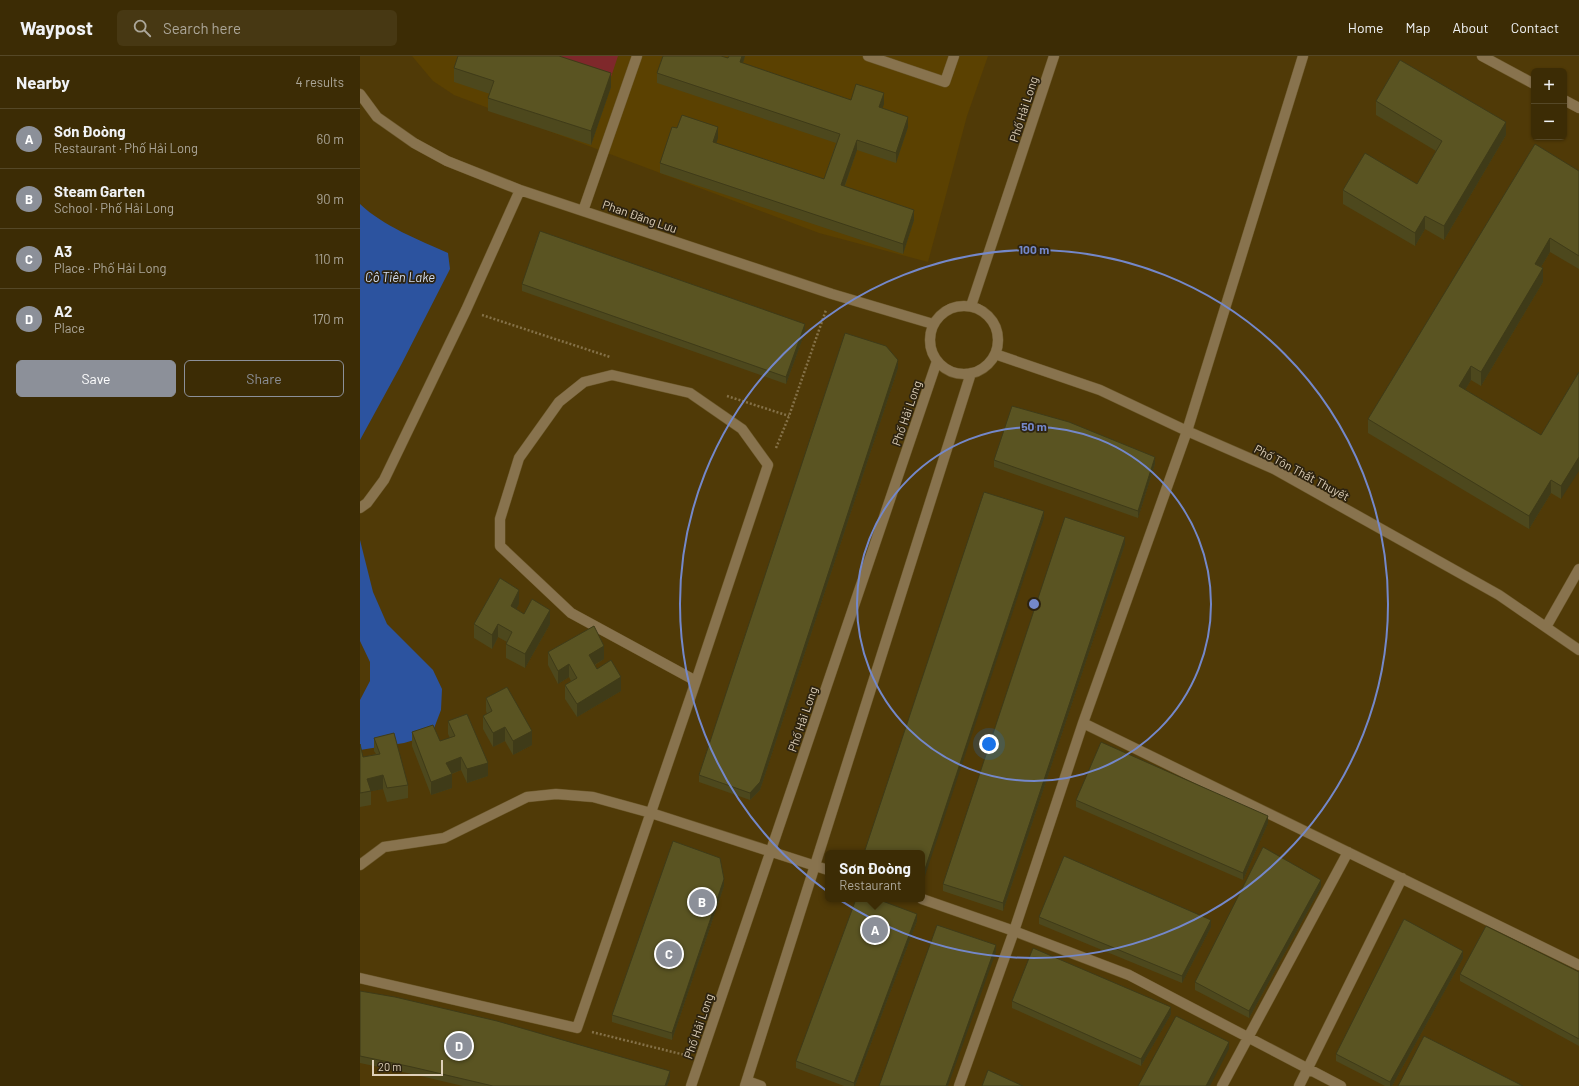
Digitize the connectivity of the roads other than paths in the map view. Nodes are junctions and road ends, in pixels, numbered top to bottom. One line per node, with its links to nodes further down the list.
1 (637, 56): 12 (street)
2 (868, 56): 3 (street)
3 (954, 56)
4 (1054, 56): 13 (street, Phố Hải Long)
5 (1303, 56): 18 (street)
6 (1482, 56): 7 (street)
7 (1531, 82)
8 (360, 94): 11 (street, Phan Đăng Lưu)
9 (1567, 102): 10 (street)
10 (1579, 108)
11 (520, 190): 12 (street, Phan Đăng Lưu); 19 (street)
12 (583, 211): 14 (street, Phan Đăng Lưu)
13 (970, 306): 14 (street); 15 (street)
14 (933, 324): 16 (street)
15 (995, 354): 17 (street); 18 (street, Phố Tôn Thất Thuyết)
16 (937, 361): 17 (street); 26 (street, Phố Hải Long)
17 (971, 373): 29 (street)
18 (1187, 431): 21 (street, Phố Tôn Thất Thuyết); 24 (street)
19 (360, 508)
20 (1579, 569): 21 (street)
21 (1546, 627): 22 (street, Phố Tôn Thất Thuyết)
22 (1579, 650)
23 (696, 681): 23 (street); 25 (street)
24 (1083, 723): 27 (street); 33 (street)
25 (651, 813): 26 (street); 28 (street); 35 (street)
26 (771, 851): 29 (street); 39 (street, Phố Hải Long)
27 (1348, 852): 31 (street); 36 (street)
28 (360, 865)
29 (816, 866): 30 (street); 38 (street)
30 (825, 869)
31 (1402, 878): 34 (street); 37 (street)
32 (925, 900): 33 (street)
33 (1014, 931): 36 (street); 41 (street)
34 (1579, 965)
35 (360, 978)
36 (1247, 1037): 37 (street); 42 (street)
37 (1308, 1069): 43 (street); 44 (street)
38 (746, 1084): 40 (street)
39 (692, 1086)
40 (762, 1086)
41 (959, 1086)
42 (1222, 1086)
43 (1299, 1086)
44 (1341, 1086)

